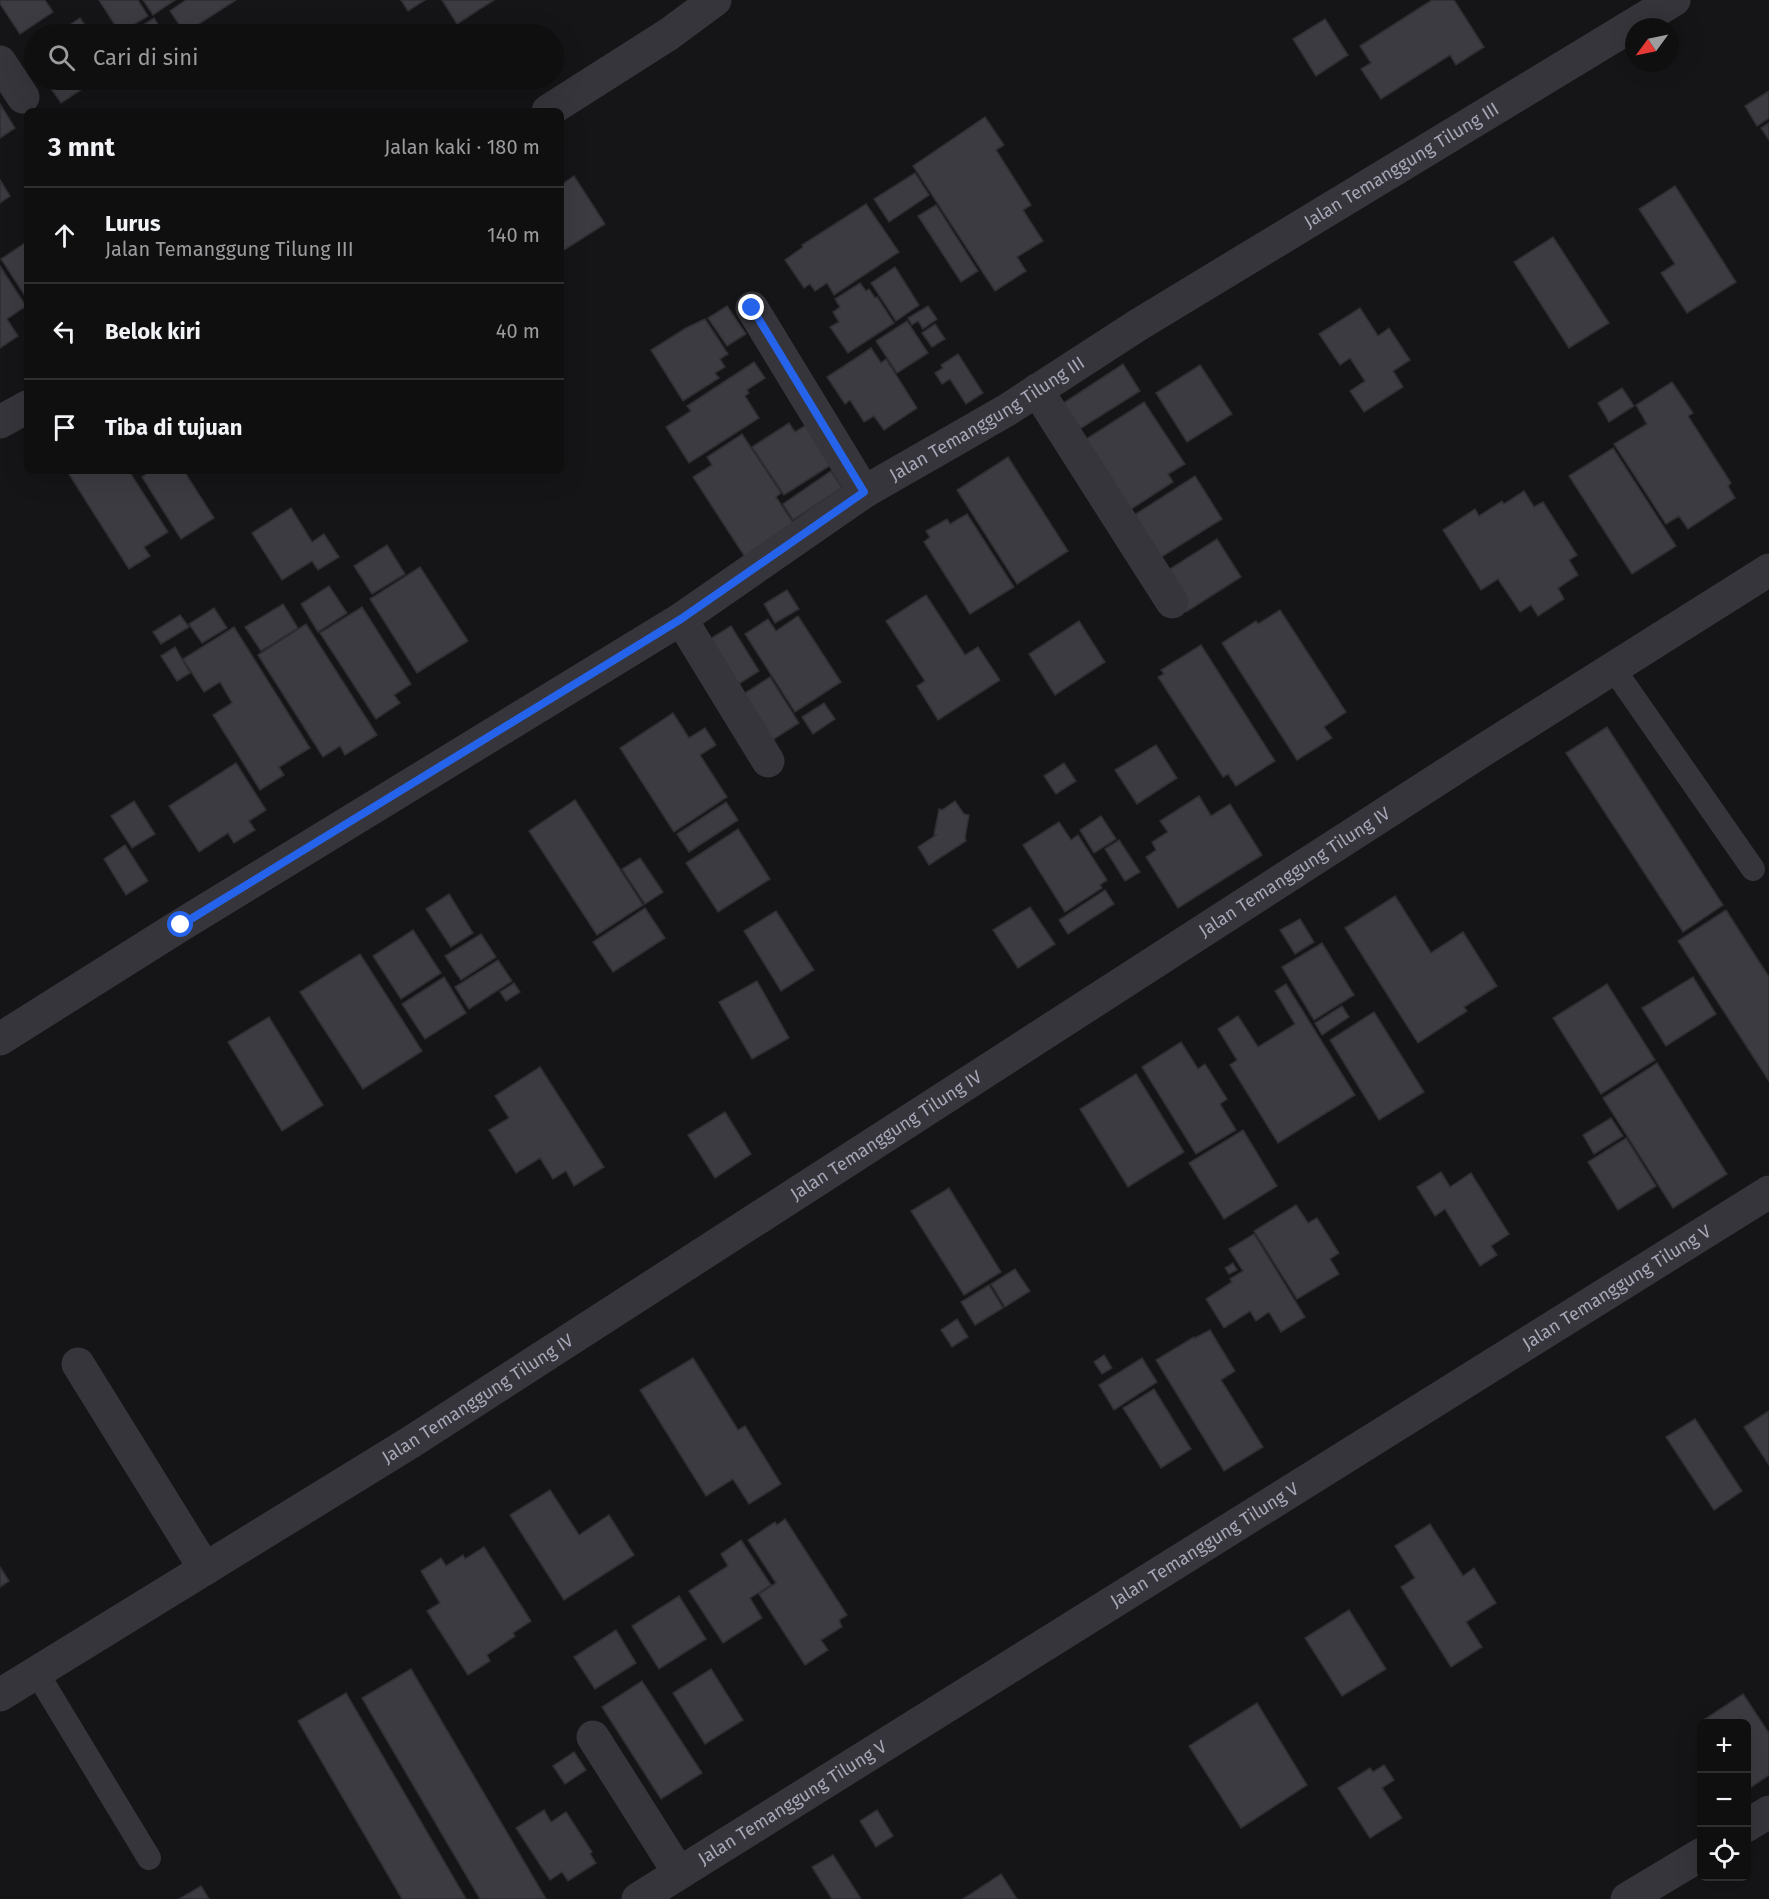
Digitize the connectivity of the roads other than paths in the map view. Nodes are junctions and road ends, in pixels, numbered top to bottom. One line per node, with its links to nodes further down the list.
1 (715, 0): 5 (street)
2 (1674, 0): 7 (street, Jalan Temanggung Tilung III)
3 (0, 63): 4 (street)
4 (23, 97)
5 (553, 108)
6 (752, 308): 10 (street)
7 (1037, 390): 10 (street, Jalan Temanggung Tilung III); 12 (street)
8 (24, 409): 9 (street)
9 (0, 422)
10 (864, 492): 13 (street, Jalan Temanggung Tilung III)
11 (1769, 570): 14 (street, Jalan Temanggung Tilung IV)
12 (1172, 602)
13 (681, 619): 15 (street); 17 (street, Jalan Temanggung Tilung III)
14 (1613, 668): 16 (lane); 20 (street, Jalan Temanggung Tilung IV)
15 (768, 761)
16 (1753, 869)
17 (0, 1039)
18 (1769, 1192): 28 (street, Jalan Temanggung Tilung V)
19 (78, 1364): 20 (street)
20 (205, 1569): 21 (street, Jalan Temanggung Tilung IV)
21 (37, 1673): 22 (street, Jalan Temanggung Tilung IV); 27 (lane)
22 (0, 1695)
23 (593, 1737): 28 (street)
24 (1769, 1812): 25 (street)
25 (1751, 1823)
26 (1697, 1857): 29 (street)
27 (149, 1858)
28 (679, 1874): 30 (street, Jalan Temanggung Tilung V)
29 (1645, 1894)
30 (638, 1899)

